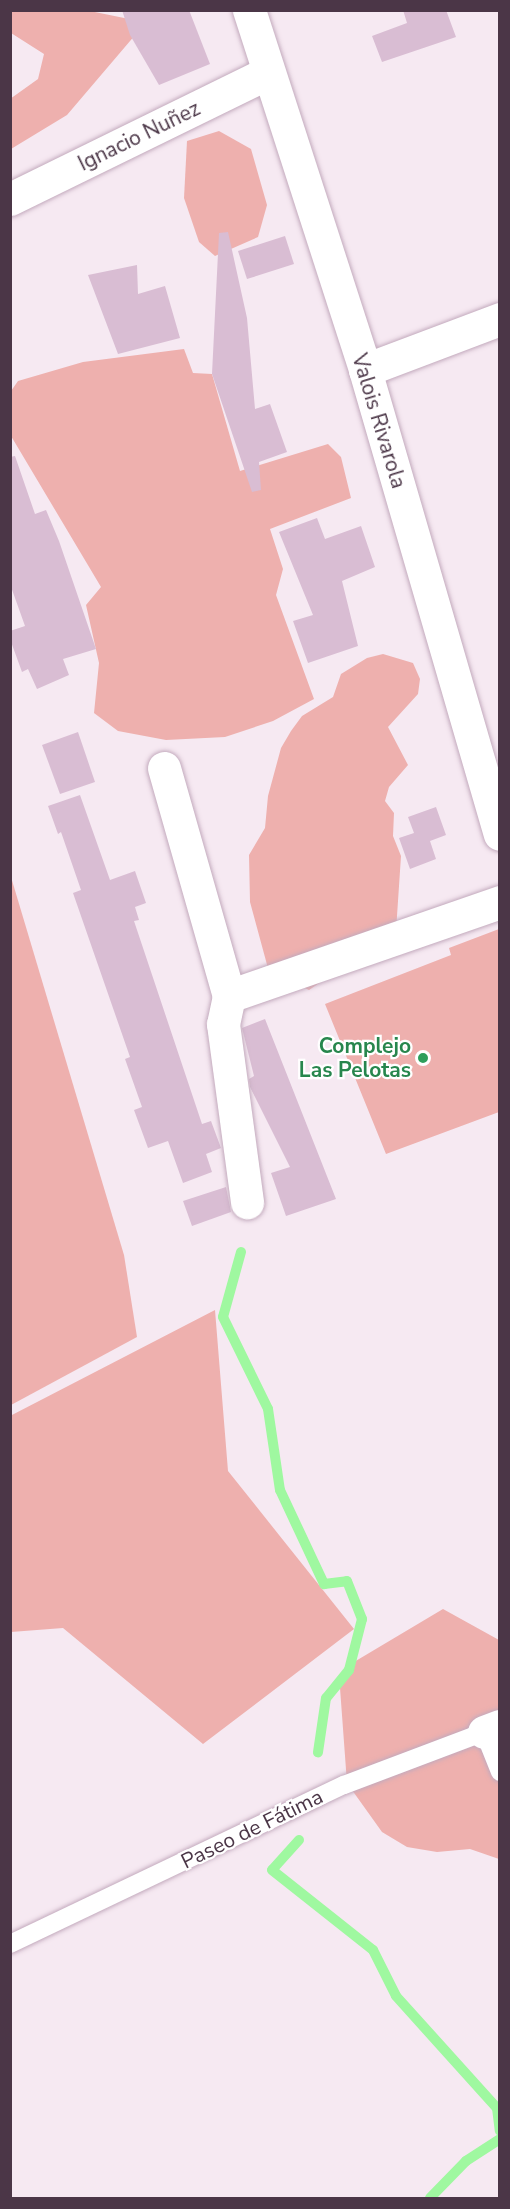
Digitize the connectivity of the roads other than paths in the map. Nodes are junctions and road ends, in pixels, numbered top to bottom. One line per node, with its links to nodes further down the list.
1 (249, 10): 2 (street, Valois Rivarola)
2 (267, 72): 3 (street, Ignacio Nuñez); 5 (street, Valois Rivarola)
3 (10, 199)
4 (500, 319): 5 (street)
5 (365, 370): 7 (street, Valois Rivarola)
6 (164, 768): 9 (street)
7 (500, 834)
8 (500, 902): 9 (street)
9 (229, 996): 10 (street)
10 (247, 1202)
11 (492, 1729): 12 (lane); 13 (lane, Paseo de Fátima)
12 (500, 1772)
13 (10, 1944)

